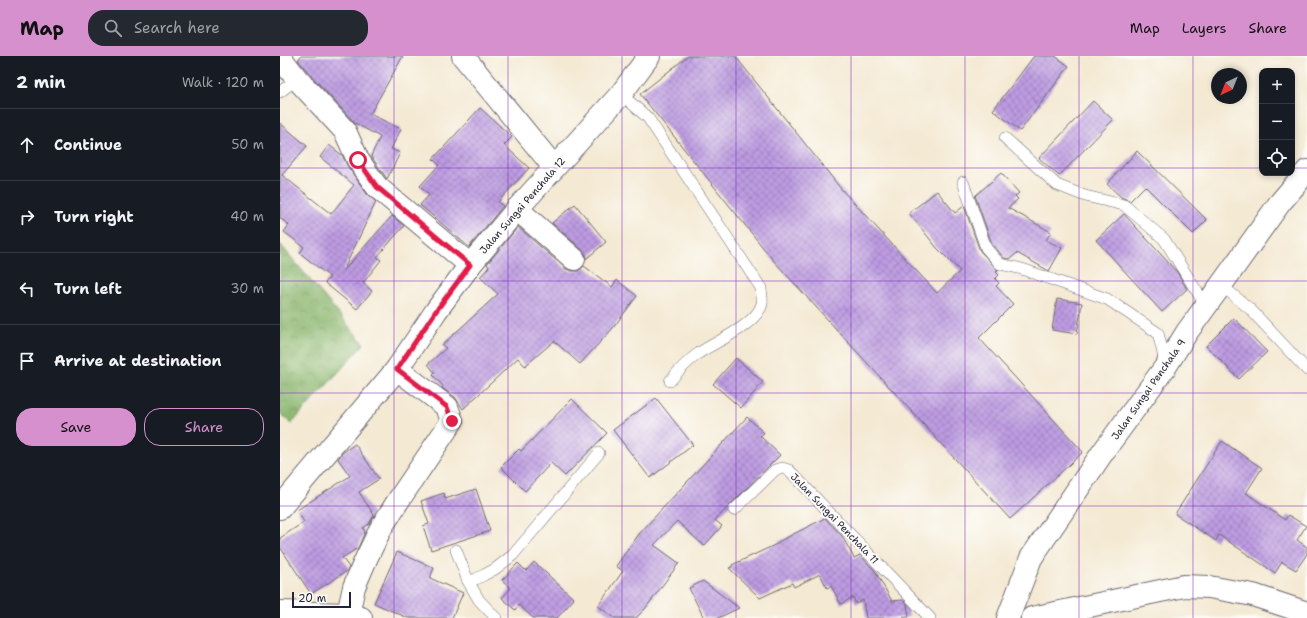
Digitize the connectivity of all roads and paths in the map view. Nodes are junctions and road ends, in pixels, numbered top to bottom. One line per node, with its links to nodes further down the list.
1 (463, 56): 8 (street)
2 (649, 56): 6 (street, Jalan Sungai Penchala 12)
3 (280, 57): 4 (street)
4 (297, 79): 5 (lane); 13 (street)
5 (280, 92)
6 (621, 94): 8 (street, Jalan Sungai Penchala 12); 19 (lane)
7 (1005, 138): 15 (lane)
8 (554, 167): 11 (street, Jalan Sungai Penchala 12)
9 (1307, 171): 14 (street, Jalan Sungai Penchala 9)
10 (963, 182): 16 (lane)
11 (517, 209): 12 (street); 13 (street, Jalan Sungai Penchala 12)
12 (574, 259)
13 (470, 265): 17 (street, Jalan Sungai Penchala 12)
14 (1221, 285): 15 (street, Jalan Sungai Penchala 9); 18 (lane)
15 (1206, 306): 16 (street, Jalan Sungai Penchala 9)
16 (1166, 366): 31 (street, Jalan Sungai Penchala 9)
17 (397, 369): 21 (street, Jalan Sungai Penchala 12); 28 (street)
18 (1307, 370)
19 (670, 381)
20 (599, 453): 24 (lane)
21 (280, 508)
22 (734, 510): 30 (lane, Jalan Sungai Penchala 11)
23 (456, 550): 24 (lane)
24 (468, 581): 29 (lane)
25 (1096, 611): 27 (street); 32 (street)
26 (280, 612): 28 (street)
27 (1307, 612)
28 (354, 616)
29 (496, 618)
30 (930, 618)
31 (1008, 618)
32 (1032, 618)

